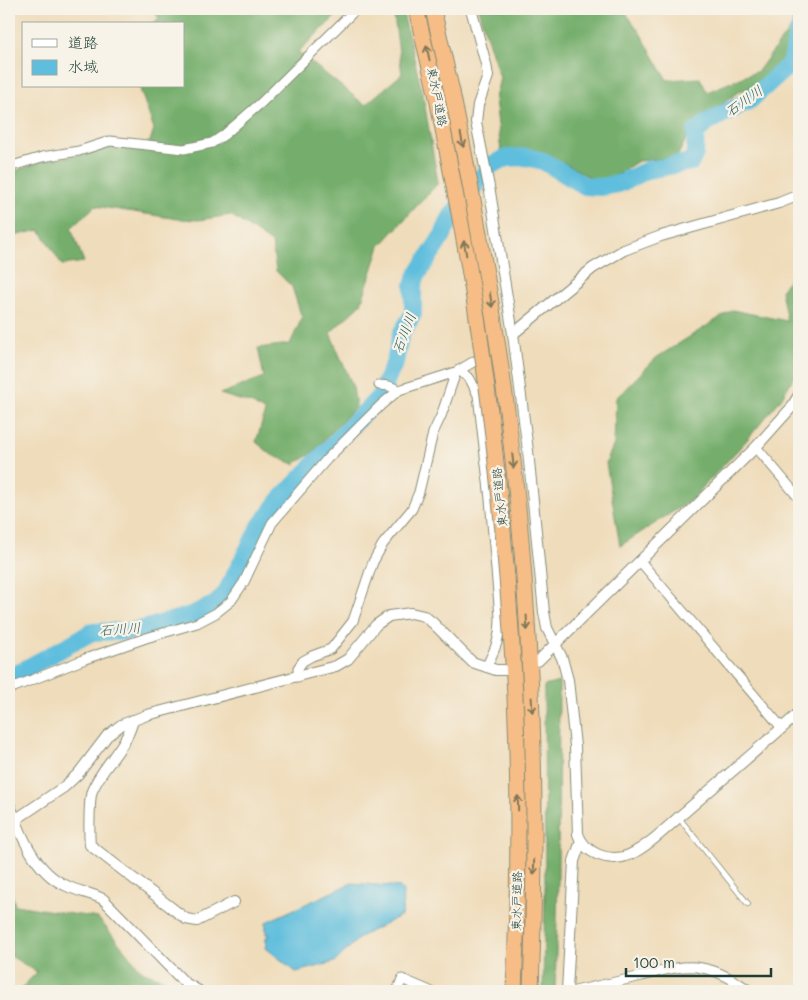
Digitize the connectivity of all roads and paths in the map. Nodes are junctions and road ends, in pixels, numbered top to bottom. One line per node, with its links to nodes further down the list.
1 (356, 9): 5 (street)
2 (416, 9): 17 (highway, 東水戸道路, one-way to 2, bridge)
3 (433, 9): 16 (highway, 東水戸道路, one-way to 16, bridge)
4 (471, 9): 7 (street)
5 (9, 168)
6 (799, 196): 7 (street)
7 (513, 334): 8 (street); 15 (street)
8 (458, 371): 10 (street); 18 (street); 19 (street)
9 (380, 385): 10 (street)
10 (399, 390): 20 (street)
11 (799, 395): 12 (street)
12 (756, 447): 13 (street); 14 (street)
13 (799, 498)
14 (640, 561): 15 (street); 23 (street)
15 (556, 645): 16 (street); 27 (street)
16 (534, 659): 34 (highway, 東水戸道路, one-way to 34)
17 (509, 666): 18 (street); 33 (highway, 東水戸道路, one-way to 17)
18 (486, 667): 19 (street)
19 (298, 677): 22 (street)
20 (9, 689)
21 (799, 713): 23 (street)
22 (133, 720): 26 (street); 28 (street)
23 (782, 728): 25 (street)
24 (9, 803): 26 (street)
25 (678, 817): 27 (street); 29 (lane)
26 (15, 820): 30 (street)
27 (581, 841): 35 (street)
28 (234, 902)
29 (748, 904)
30 (199, 991)
31 (397, 991): 32 (street)
32 (430, 991)
33 (514, 991)
34 (531, 991)
35 (568, 991)
36 (575, 991): 37 (street)
37 (750, 991)

